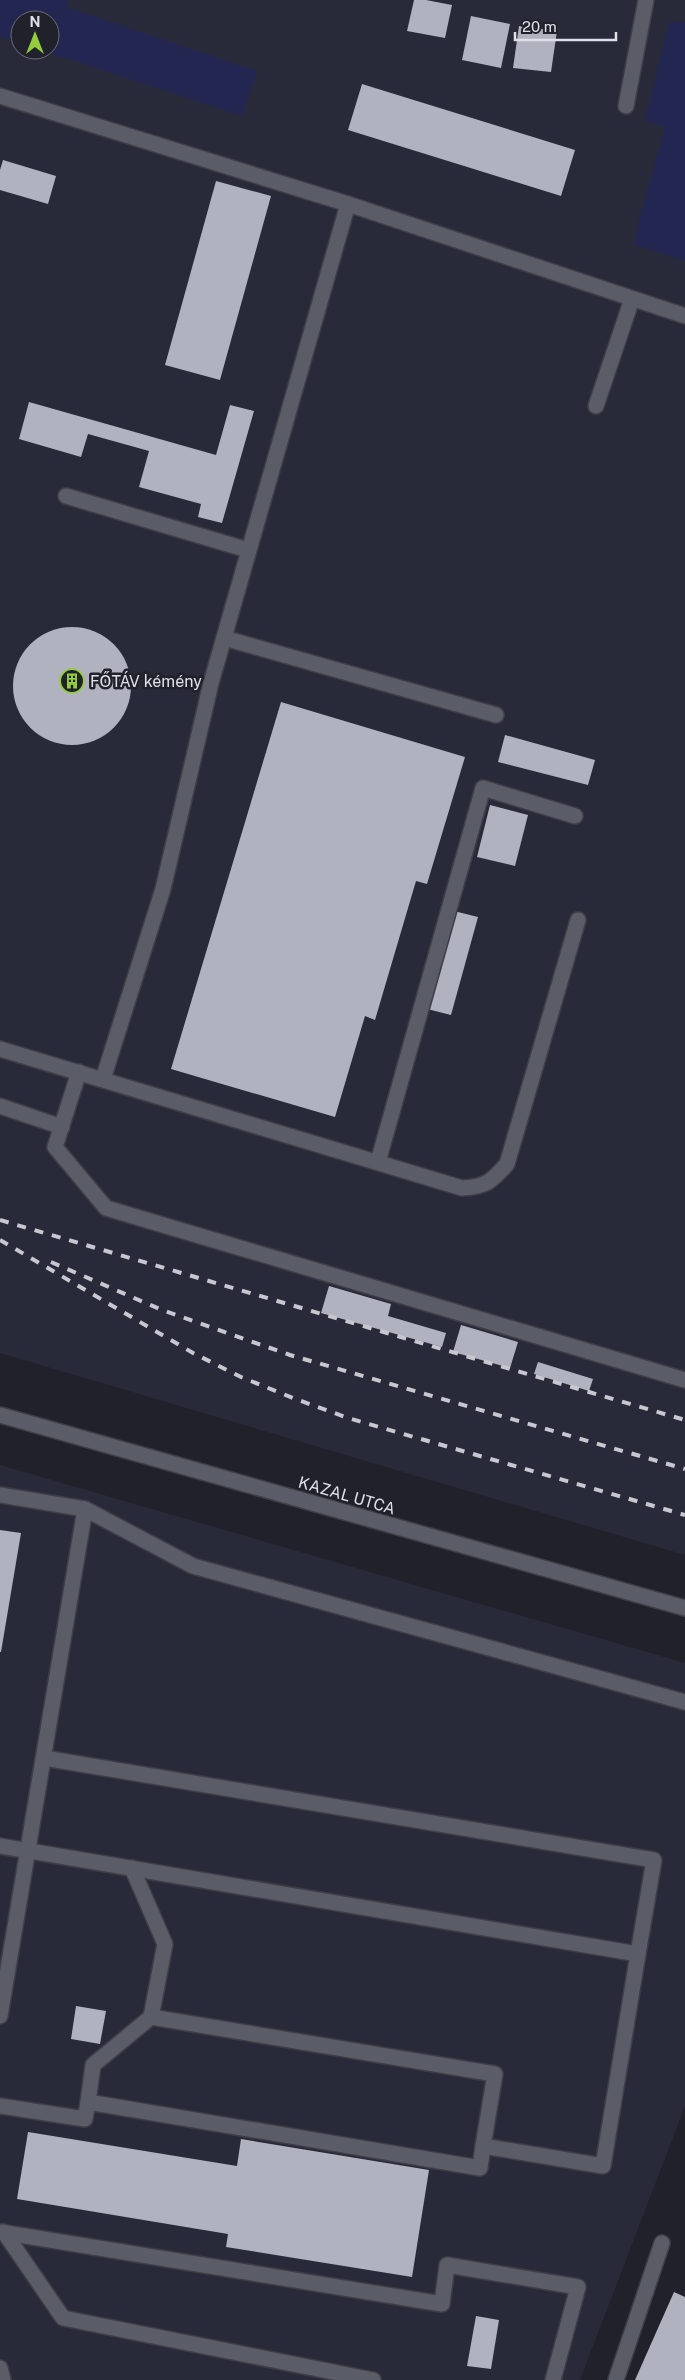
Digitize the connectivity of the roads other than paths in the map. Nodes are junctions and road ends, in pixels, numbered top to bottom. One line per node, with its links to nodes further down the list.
1 (646, 0): 3 (street)
2 (0, 96): 4 (street)
3 (626, 106)
4 (348, 204): 5 (street); 9 (street)
5 (632, 299): 6 (street); 7 (street)
6 (685, 316)
7 (596, 406)
8 (66, 496): 9 (street)
9 (248, 550): 10 (street)
10 (224, 638): 11 (street); 16 (street)
11 (496, 715)
12 (575, 816): 19 (street)
13 (578, 920): 19 (street)
14 (0, 1049): 15 (street)
15 (79, 1072): 16 (street); 18 (street)
16 (103, 1079): 19 (street)
17 (0, 1106): 18 (street)
18 (62, 1127): 20 (street)
19 (378, 1162)
20 (685, 1380)
21 (0, 1415): 24 (street, KAZAL UTCA)
22 (0, 1495): 23 (street)
23 (86, 1509): 25 (street); 26 (street)
24 (685, 1608)
25 (685, 1702)
26 (44, 1758): 28 (street); 30 (street)
27 (0, 1846): 28 (street)
28 (28, 1851): 29 (street); 31 (street)
29 (132, 1868): 30 (street); 33 (street)
30 (638, 1954): 36 (street)
31 (4, 1964): 32 (street)
32 (0, 2016)
33 (151, 2017): 34 (street); 36 (street)
34 (88, 2102): 35 (street); 36 (street)
35 (0, 2106)
36 (483, 2146)
37 (2, 2232): 41 (street); 42 (street)
38 (662, 2243): 43 (street)
39 (0, 2368): 40 (street)
40 (3, 2380)
41 (373, 2380)
42 (553, 2380)
43 (616, 2380)

